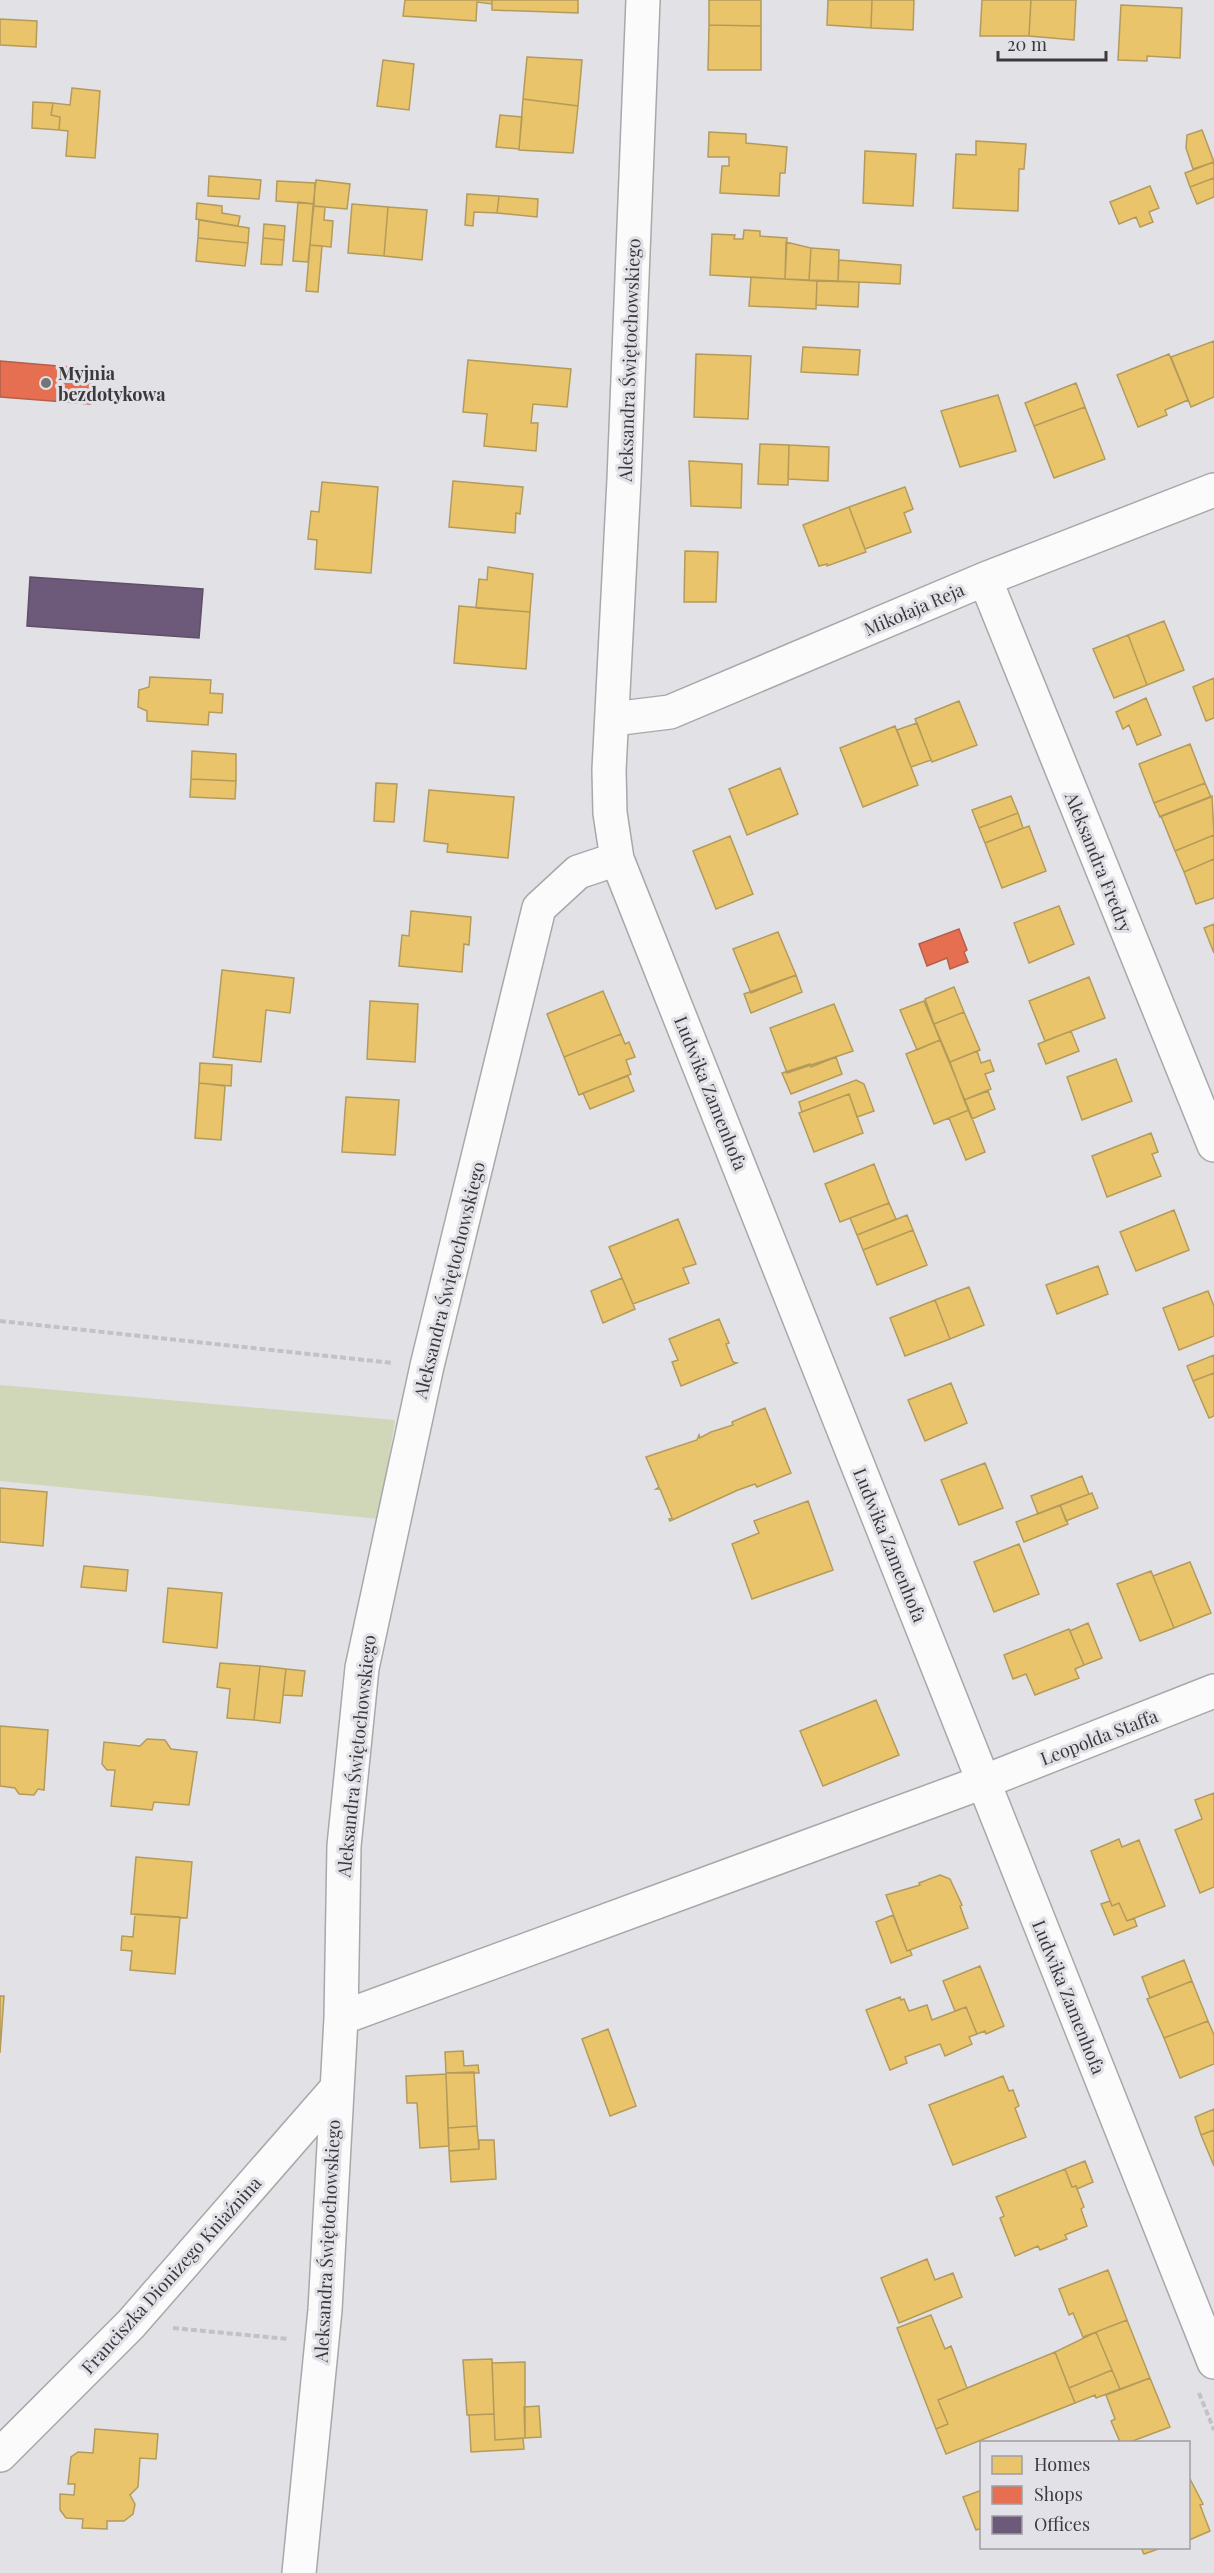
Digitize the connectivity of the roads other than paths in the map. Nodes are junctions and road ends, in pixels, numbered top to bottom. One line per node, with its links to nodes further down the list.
1 (644, 0): 4 (street, Aleksandra Świętochowskiego)
2 (1214, 490): 3 (street, Mikołaja Reja)
3 (985, 579): 4 (street, Mikołaja Reja); 6 (street, Aleksandra Fredry)
4 (614, 719): 5 (street, Ludwika Zamenhofa)
5 (617, 859): 8 (street, Ludwika Zamenhofa); 9 (street, Aleksandra Świętochowskiego)
6 (1214, 1146)
7 (1214, 1691): 8 (street, Leopolda Staffa)
8 (983, 1782): 9 (street, Leopolda Staffa); 11 (street, Ludwika Zamenhofa)
9 (341, 2018): 10 (street, Aleksandra Świętochowskiego)
10 (336, 2090): 12 (street, Franciszka Dionizego Kniaźnina); 13 (street, Aleksandra Świętochowskiego)
11 (1214, 2362)
12 (0, 2455)
13 (299, 2573)

